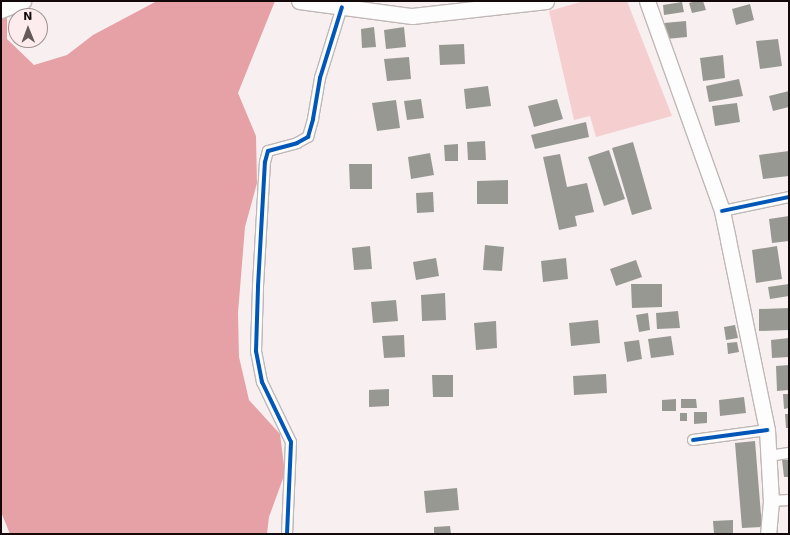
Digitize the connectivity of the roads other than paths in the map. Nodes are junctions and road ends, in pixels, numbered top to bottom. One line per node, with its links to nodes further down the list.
1 (23, 1): 6 (main road)
2 (299, 1): 5 (main road)
3 (546, 1): 5 (main road)
4 (647, 1): 8 (main road)
5 (342, 7): 15 (street)
6 (1, 10)
7 (789, 197): 8 (street)
8 (722, 211): 9 (main road)
9 (767, 430): 10 (street); 12 (main road)
10 (693, 440)
11 (789, 453): 12 (street)
12 (769, 456): 14 (main road)
13 (789, 500): 14 (street)
14 (771, 501): 16 (main road)
15 (287, 534)
16 (768, 534)

